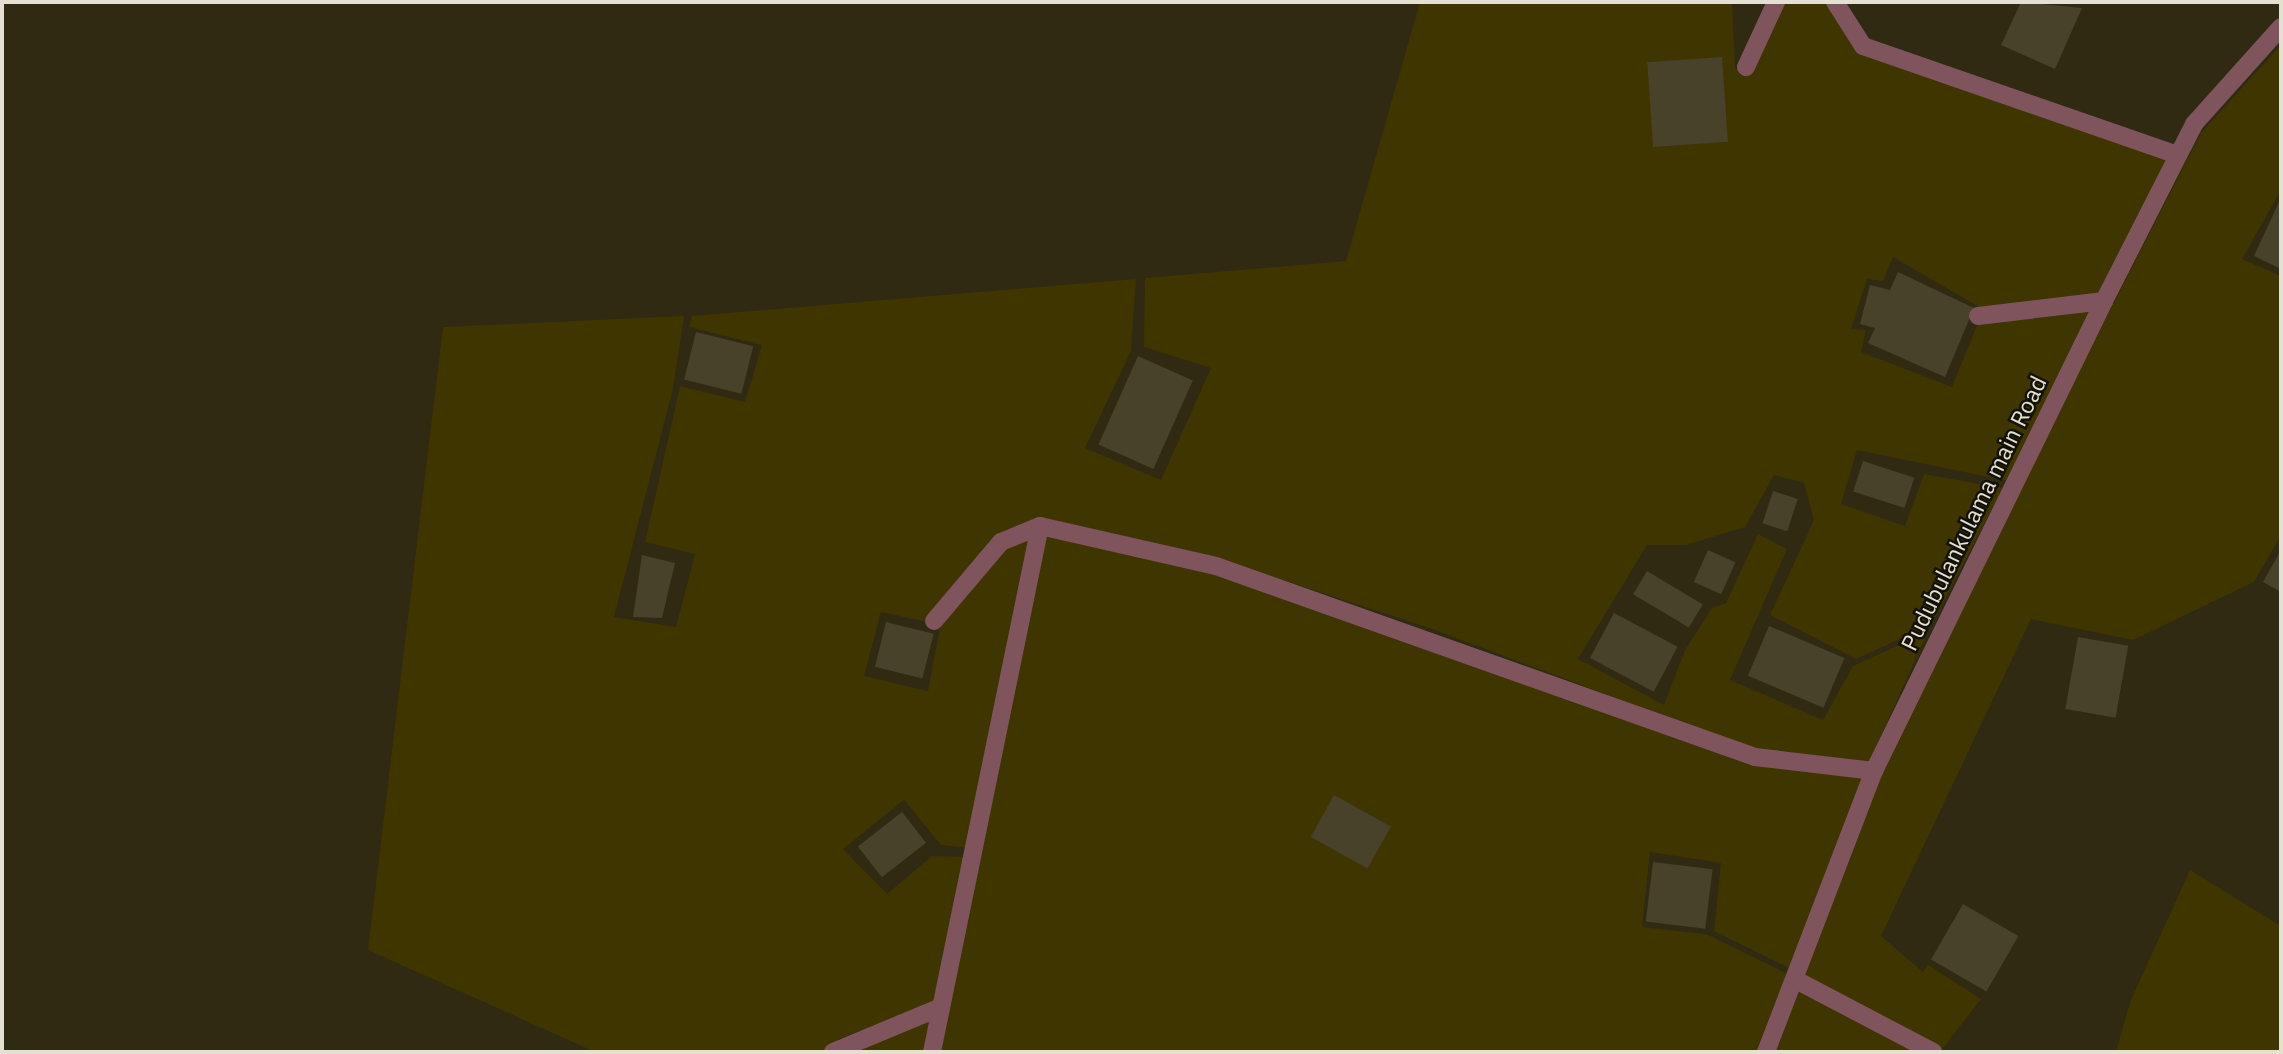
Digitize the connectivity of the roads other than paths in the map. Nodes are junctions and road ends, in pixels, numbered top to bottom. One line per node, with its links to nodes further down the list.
1 (1776, 2): 4 (street)
2 (1835, 2): 5 (street)
3 (2281, 27): 5 (street, Pudubulankulama main Road)
4 (1746, 67)
5 (2178, 155): 6 (street, Pudubulankulama main Road)
6 (2104, 301): 7 (street); 10 (street, Pudubulankulama main Road)
7 (1978, 316)
8 (1041, 526): 9 (street); 10 (street); 12 (street)
9 (934, 621)
10 (1874, 771): 11 (street, Pudubulankulama main Road)
11 (1796, 979): 15 (street, Pudubulankulama main Road); 16 (street)
12 (941, 1007): 13 (street); 14 (street)
13 (833, 1052)
14 (932, 1052)
15 (1766, 1052)
16 (1933, 1052)

